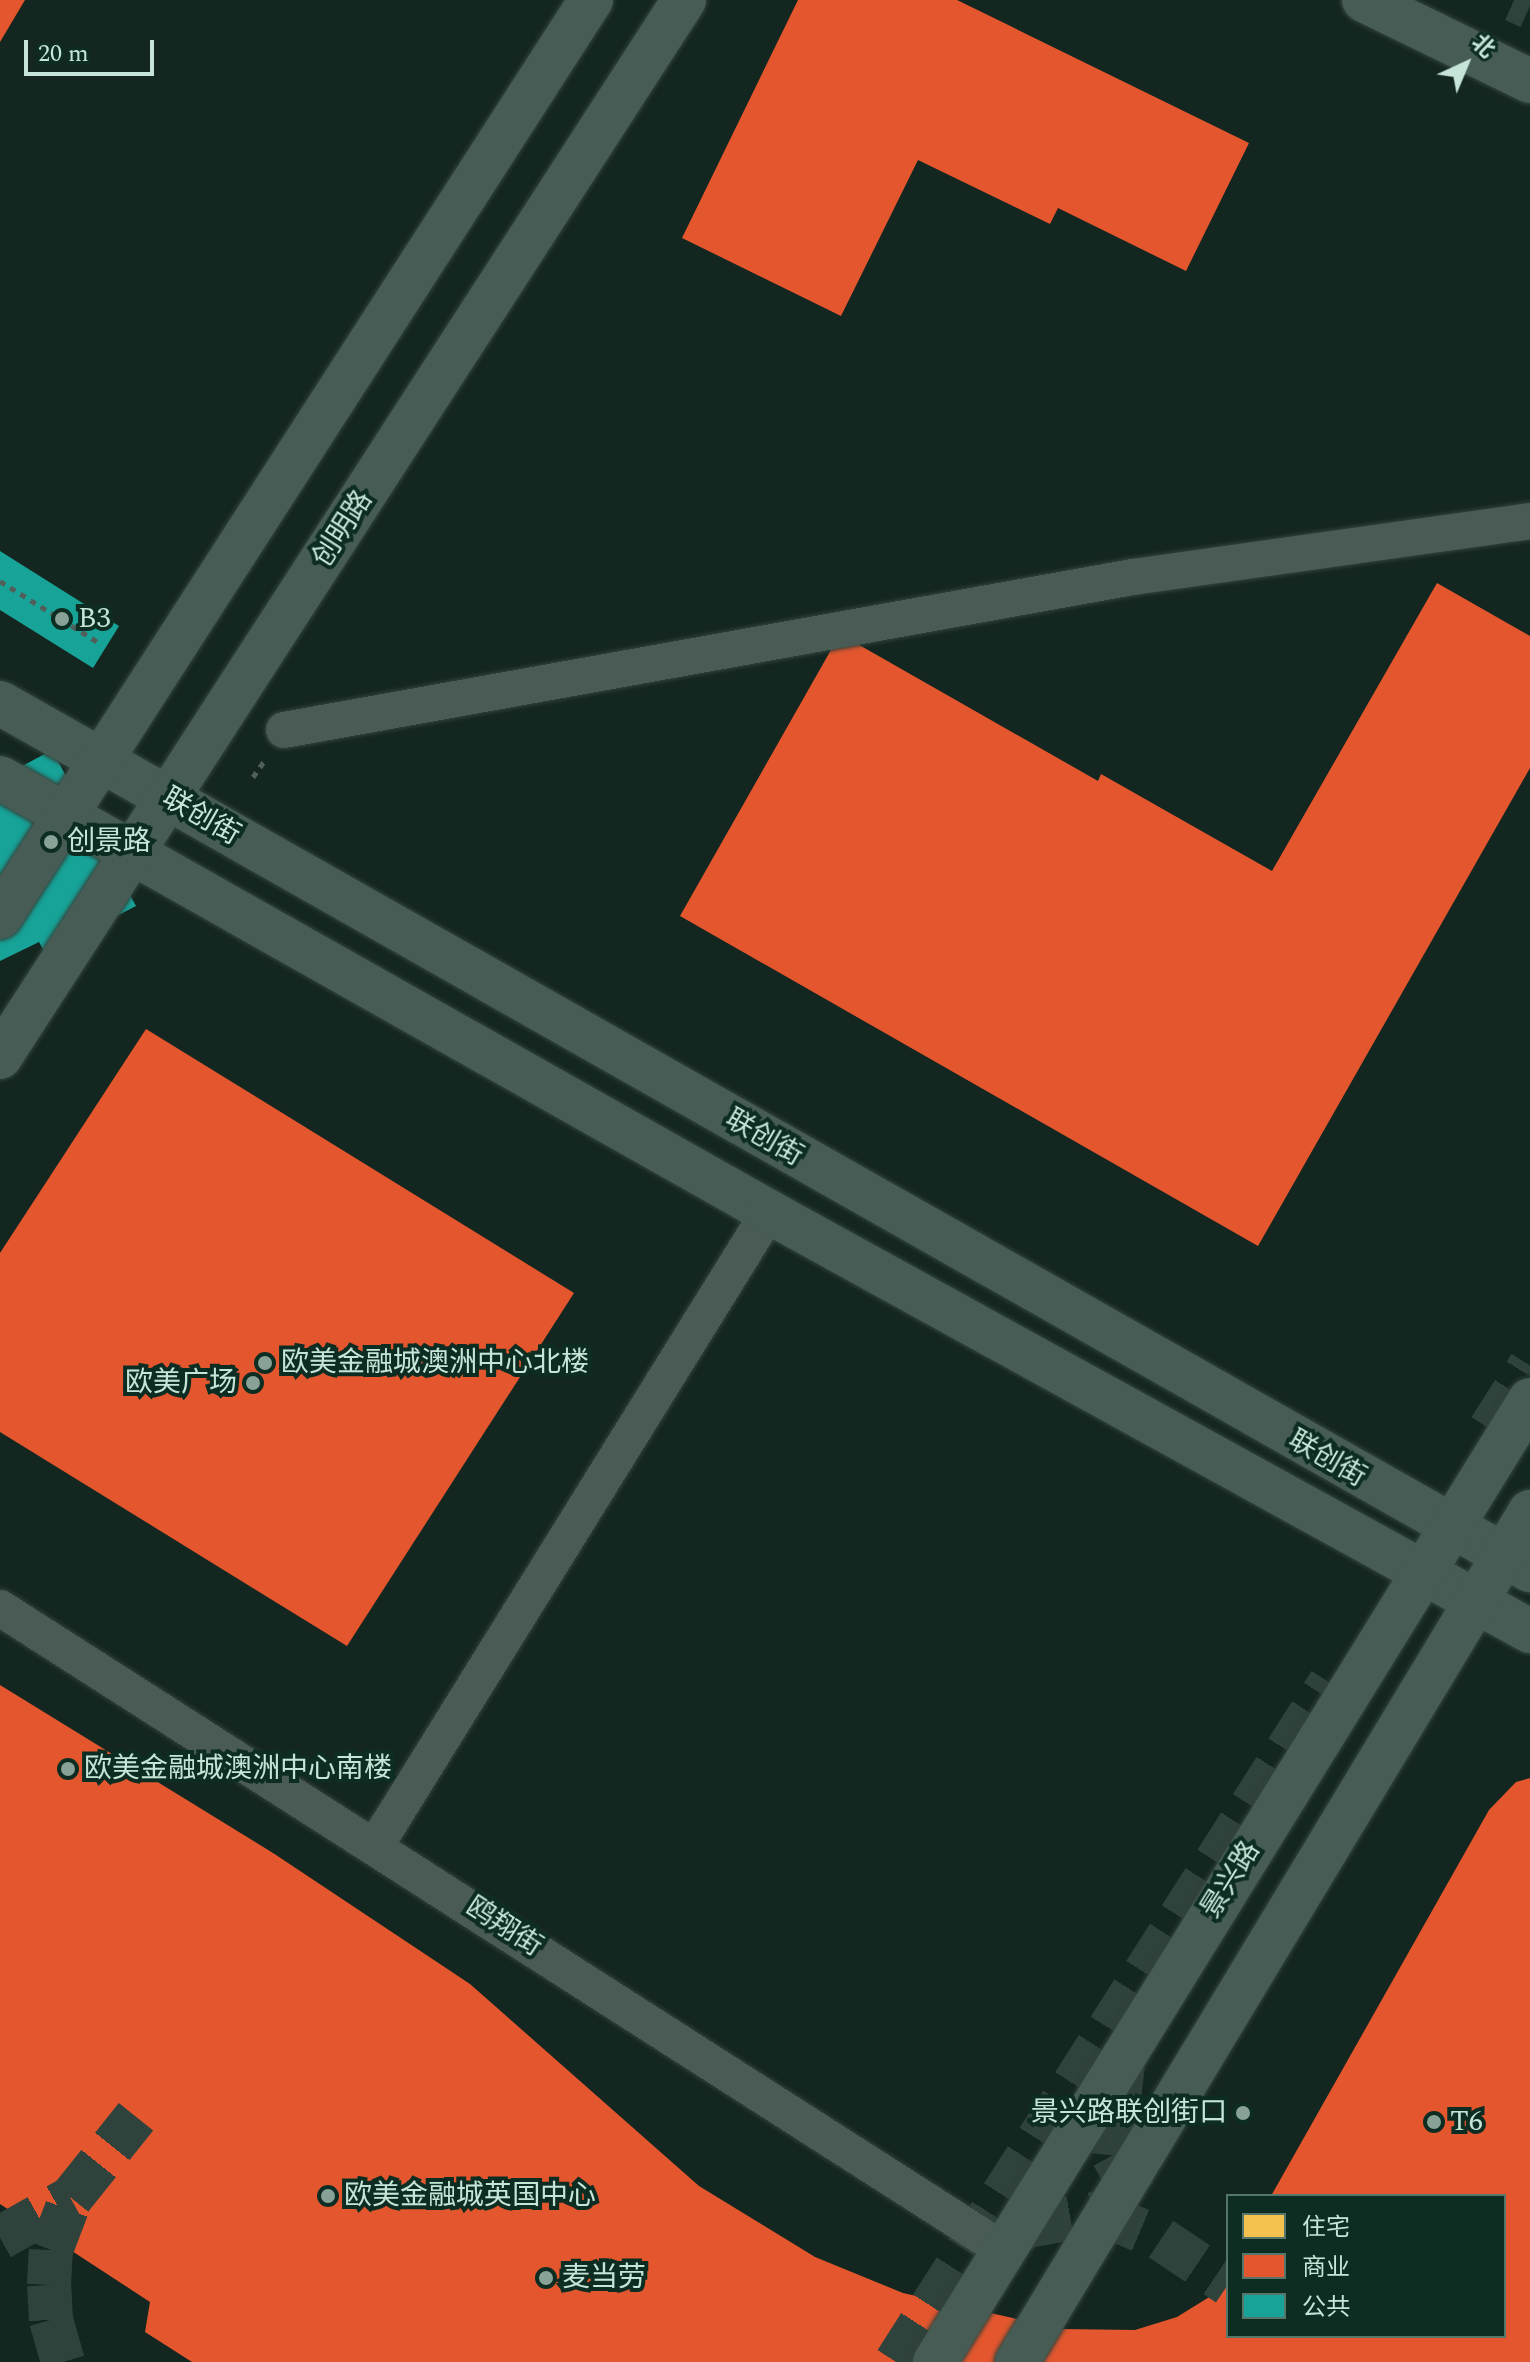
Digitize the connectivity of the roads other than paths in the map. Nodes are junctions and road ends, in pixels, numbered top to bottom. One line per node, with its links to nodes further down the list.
1 (591, 0): 8 (street)
2 (684, 0): 10 (street, 创明路)
3 (1364, 0): 4 (street)
4 (1530, 81)
5 (1530, 521): 7 (street)
6 (0, 703): 8 (street, 联创街)
7 (284, 730)
8 (103, 760): 10 (street, 联创街); 11 (street)
9 (0, 778): 11 (street, 联创街)
10 (169, 798): 12 (street, 创明路); 18 (street, 联创街)
11 (67, 815): 12 (street, 联创街); 13 (street)
12 (134, 853): 14 (street, 创明路); 15 (street, 联创街)
13 (0, 917)
14 (0, 1057)
15 (769, 1212): 20 (street, 联创街); 24 (street)
16 (1530, 1400): 18 (street, 景兴路)
17 (1530, 1512): 19 (street)
18 (1447, 1528): 19 (street, 联创街); 20 (street, 景兴路)
19 (1516, 1563): 21 (street)
20 (1418, 1574): 21 (street, 联创街); 25 (street, 景兴路)
21 (1476, 1604): 23 (street, 联创街); 27 (street)
22 (0, 1608): 24 (street, 鸥翔街)
23 (1530, 1631)
24 (376, 1845): 25 (street, 鸥翔街)
25 (1005, 2251): 26 (street, 景兴路)
26 (935, 2362)
27 (1017, 2362)

